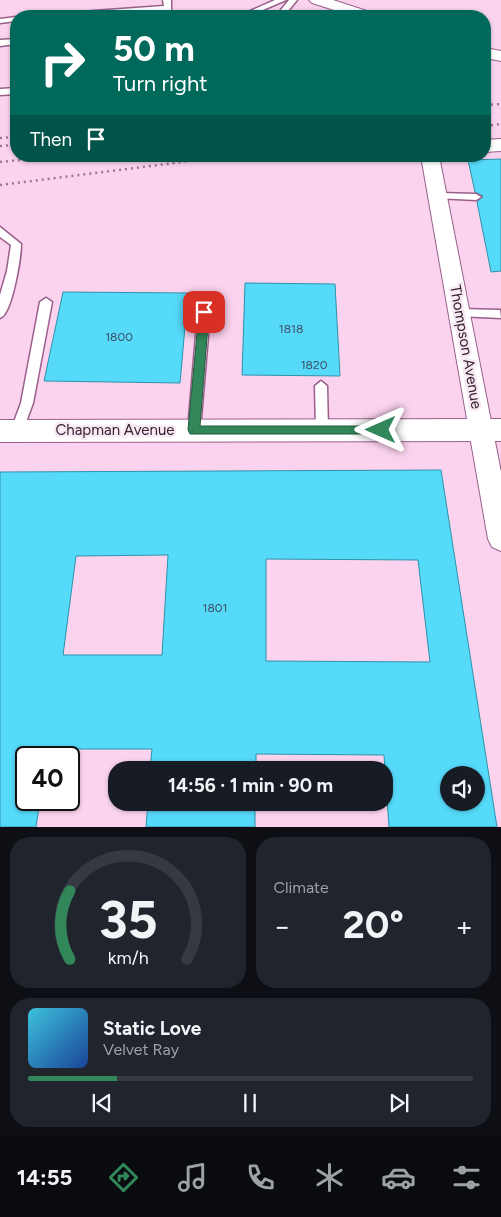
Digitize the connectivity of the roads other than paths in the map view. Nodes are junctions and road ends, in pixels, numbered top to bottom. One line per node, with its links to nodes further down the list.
1 (167, 0): 5 (lane)
2 (282, 0): 6 (lane)
3 (293, 0): 7 (lane)
4 (317, 0): 8 (street)
5 (137, 10)
6 (258, 10)
7 (285, 10)
8 (349, 10)
9 (431, 162): 10 (street, Thompson Avenue)
10 (439, 196): 11 (lane); 15 (street, Thompson Avenue)
11 (476, 197)
12 (0, 231): 16 (lane)
13 (46, 302): 22 (lane)
14 (204, 312): 19 (lane)
15 (461, 313): 17 (lane); 21 (street, Thompson Avenue)
16 (0, 314)
17 (500, 314)
18 (321, 386): 20 (lane)
19 (194, 430): 20 (street, Chapman Avenue); 22 (street, Chapman Avenue)
20 (322, 430): 21 (street, Chapman Avenue)
21 (491, 430): 23 (street, Thompson Avenue)
22 (8, 431)
23 (501, 538)

